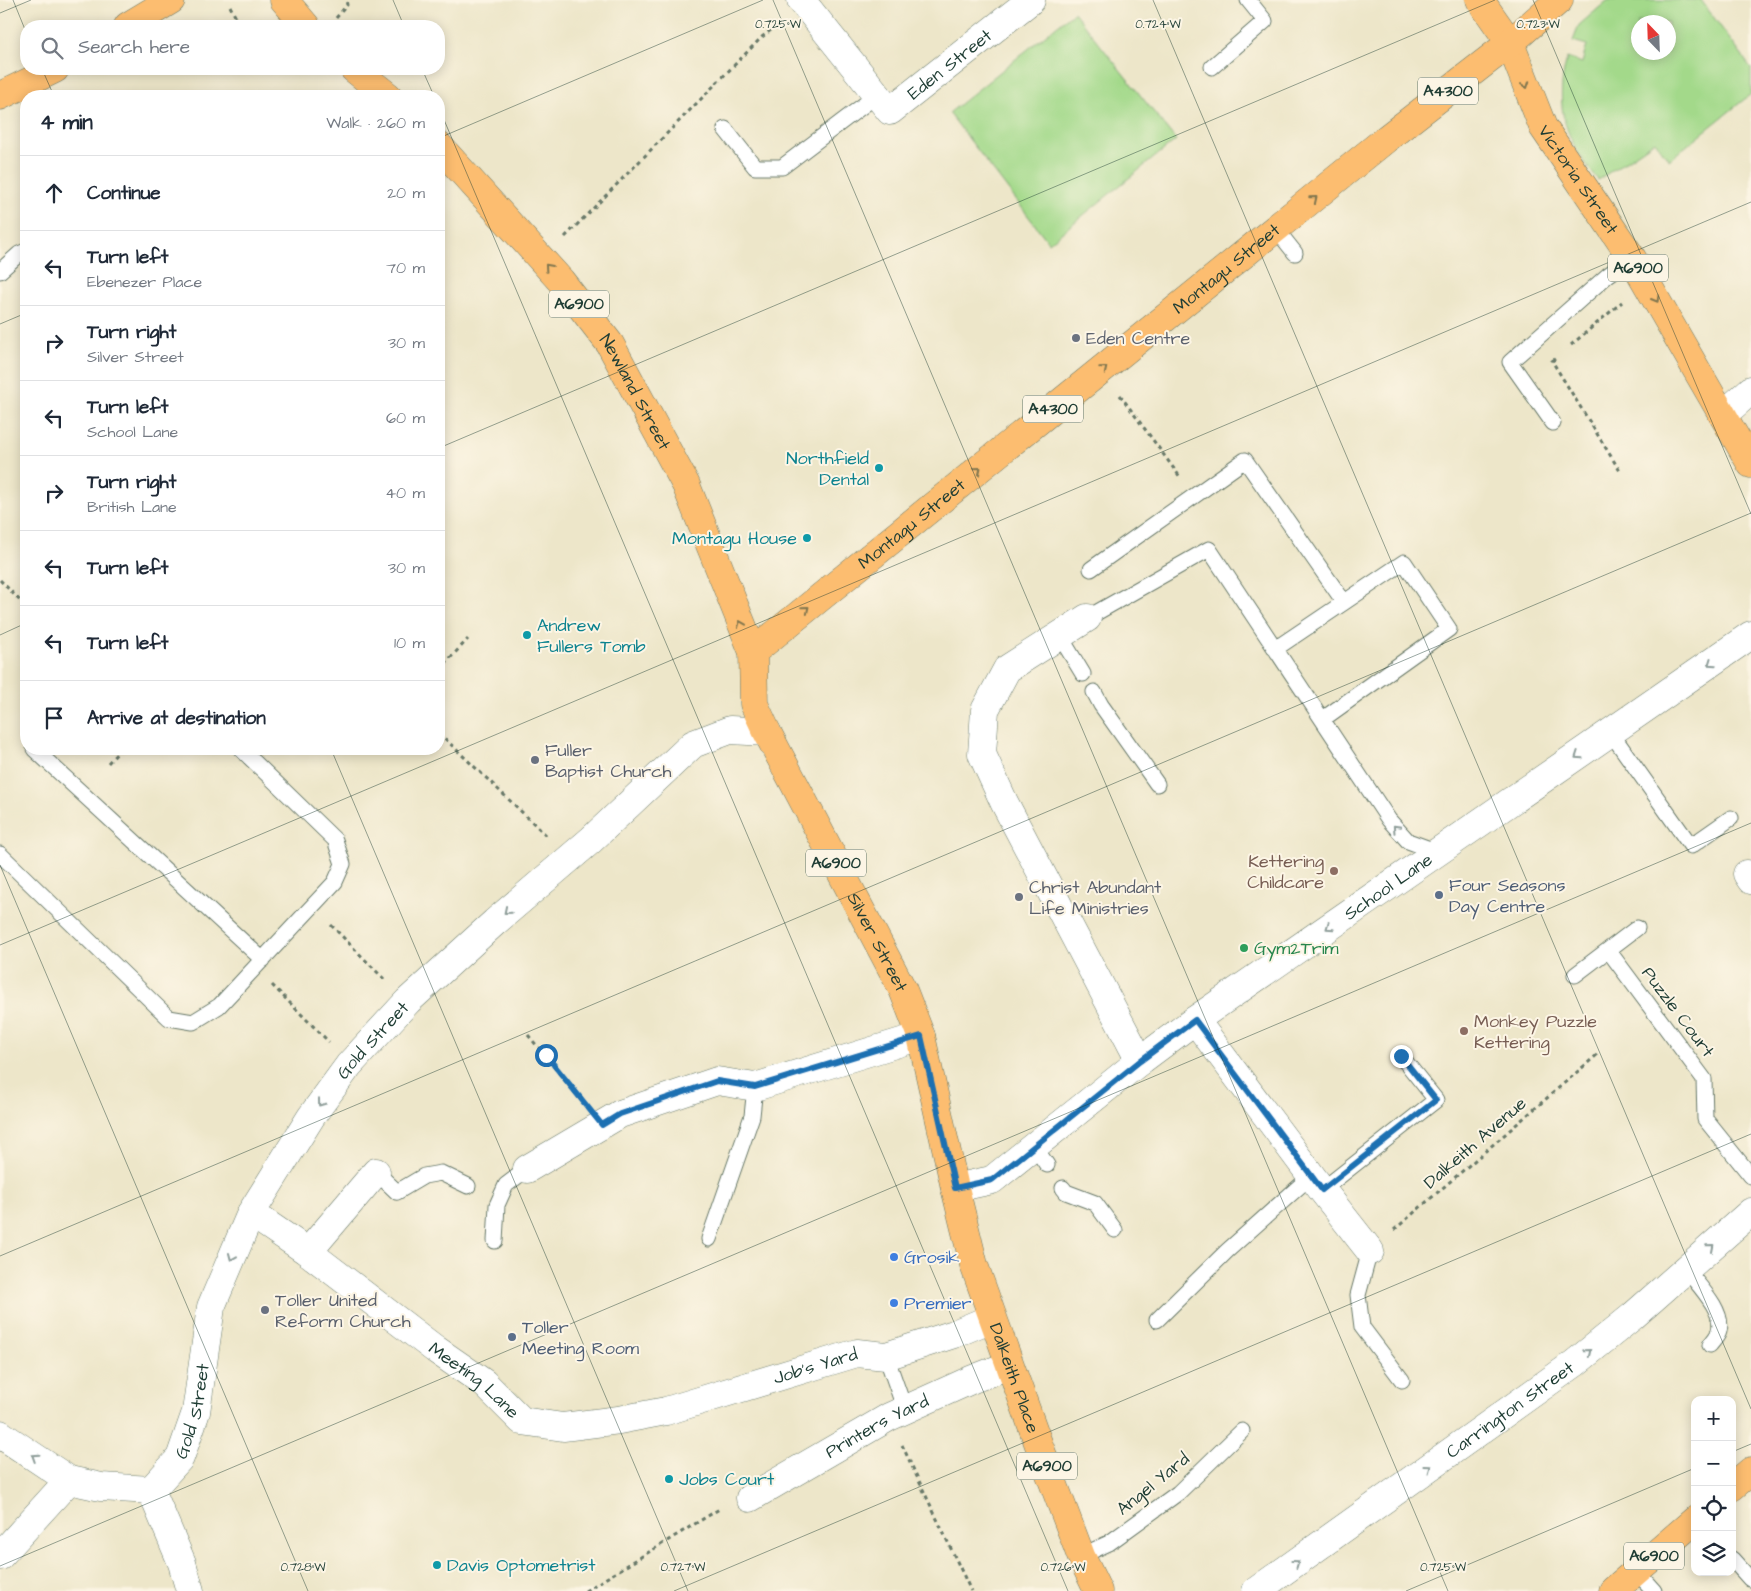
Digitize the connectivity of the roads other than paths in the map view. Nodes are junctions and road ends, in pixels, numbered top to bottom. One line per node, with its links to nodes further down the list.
1 (138, 0): 9 (main road)
2 (171, 0): 10 (main road)
3 (284, 0): 11 (main road)
4 (1031, 0): 18 (street, Eden Street)
5 (1248, 0): 13 (lane)
6 (1480, 0): 12 (main road, Victoria Street)
7 (1560, 0): 12 (main road, Montagu Street / A4300)
8 (803, 2): 18 (street)
9 (130, 20)
10 (137, 20)
11 (300, 20)
12 (1510, 43): 21 (main road, Montagu Street / A4300, one-way to 12); 24 (main road, Victoria Street / A6900, one-way to 24)
13 (1212, 67)
14 (43, 75): 17 (main road)
15 (362, 75): 16 (main road)
16 (380, 90)
17 (0, 96)
18 (884, 103): 19 (lane)
19 (725, 129)
20 (445, 153): 36 (main road, Newland Street / A6900, one-way to 20)
21 (1276, 230): 22 (lane); 36 (main road, Montagu Street / A4300, one-way to 21)
22 (1295, 252)
23 (20, 253): 25 (lane)
24 (1632, 258): 27 (main road, Victoria Street / A6900, one-way to 27); 28 (lane)
25 (0, 271)
26 (1751, 390): 27 (street)
27 (1723, 415): 29 (main road, Victoria Street / A6900)
28 (1554, 423)
29 (1751, 464)
30 (1091, 569): 31 (lane)
31 (1344, 602): 35 (lane); 39 (lane)
32 (1087, 618): 34 (street); 35 (lane)
33 (1751, 635): 41 (street, School Lane, one-way to 41)
34 (1060, 636): 37 (lane); 55 (street)
35 (1275, 649): 39 (lane)
36 (752, 652): 40 (main road, Silver Street / A6900)
37 (1083, 674)
38 (1094, 692): 44 (lane)
39 (1323, 718): 46 (lane, one-way to 39)
40 (767, 732): 53 (main road, Silver Street / A6900); 65 (street, Gold Street, one-way to 65)
41 (1611, 733): 45 (lane); 46 (street, School Lane, one-way to 46)
42 (41, 755): 50 (lane)
43 (247, 755): 50 (lane)
44 (1156, 784)
45 (1731, 818)
46 (1438, 852): 52 (street, School Lane, one-way to 52)
47 (0, 854): 50 (lane)
48 (1637, 928): 49 (lane)
49 (1608, 950): 51 (lane); 59 (lane, Puzzle Court)
50 (263, 960)
51 (1575, 975)
52 (1195, 1020): 55 (street, School Lane); 60 (street)
53 (921, 1036): 56 (street); 62 (main road, Silver Street / A6900)
54 (1401, 1056): 60 (lane)
55 (1140, 1061): 62 (street, School Lane)
56 (755, 1087): 57 (street); 67 (lane)
57 (527, 1169): 68 (lane)
58 (376, 1172): 61 (lane); 70 (street)
59 (1751, 1176)
60 (1316, 1183): 69 (street); 73 (lane)
61 (468, 1186)
62 (955, 1188): 72 (main road, Dalkeith Place / A6900)
63 (1063, 1188): 66 (lane)
64 (1751, 1212): 71 (street, Carrington Street, one-way to 64)
65 (251, 1213): 70 (street, Meeting Lane); 85 (street, Gold Street, one-way to 85)
66 (1115, 1230)
67 (709, 1239)
68 (495, 1241)
69 (1370, 1251): 77 (lane)
70 (308, 1252): 79 (street, Meeting Lane)
71 (1686, 1269): 74 (lane); 95 (street, Carrington Street, one-way to 71)
72 (992, 1318): 75 (street, Job's Yard); 76 (main road, Dalkeith Place / A6900)
73 (1157, 1320)
74 (1710, 1345)
75 (886, 1356): 78 (lane); 79 (street, Job's Yard)
76 (1009, 1366): 78 (street, Printers Yard); 89 (main road, Dalkeith Place / A6900)
77 (1402, 1380)
78 (905, 1410): 86 (street, Printers Yard)
79 (666, 1411)
80 (1242, 1431): 89 (lane, Angel Yard)
81 (0, 1434): 83 (street, one-way to 81)
82 (1751, 1471): 84 (main road)
83 (69, 1480): 85 (street); 88 (street)
84 (1733, 1486)
85 (151, 1490): 93 (street)
86 (750, 1498)
87 (1691, 1523): 91 (main road, A6900)
88 (0, 1556)
89 (1081, 1556): 94 (main road, Dalkeith Place / A6900)
90 (1736, 1563): 92 (lane)
91 (1636, 1571): 96 (main road, A6900); 97 (lane)
92 (1750, 1579)
93 (190, 1591)
94 (1098, 1591)
95 (1256, 1591)
96 (1613, 1591)
97 (1654, 1591)

